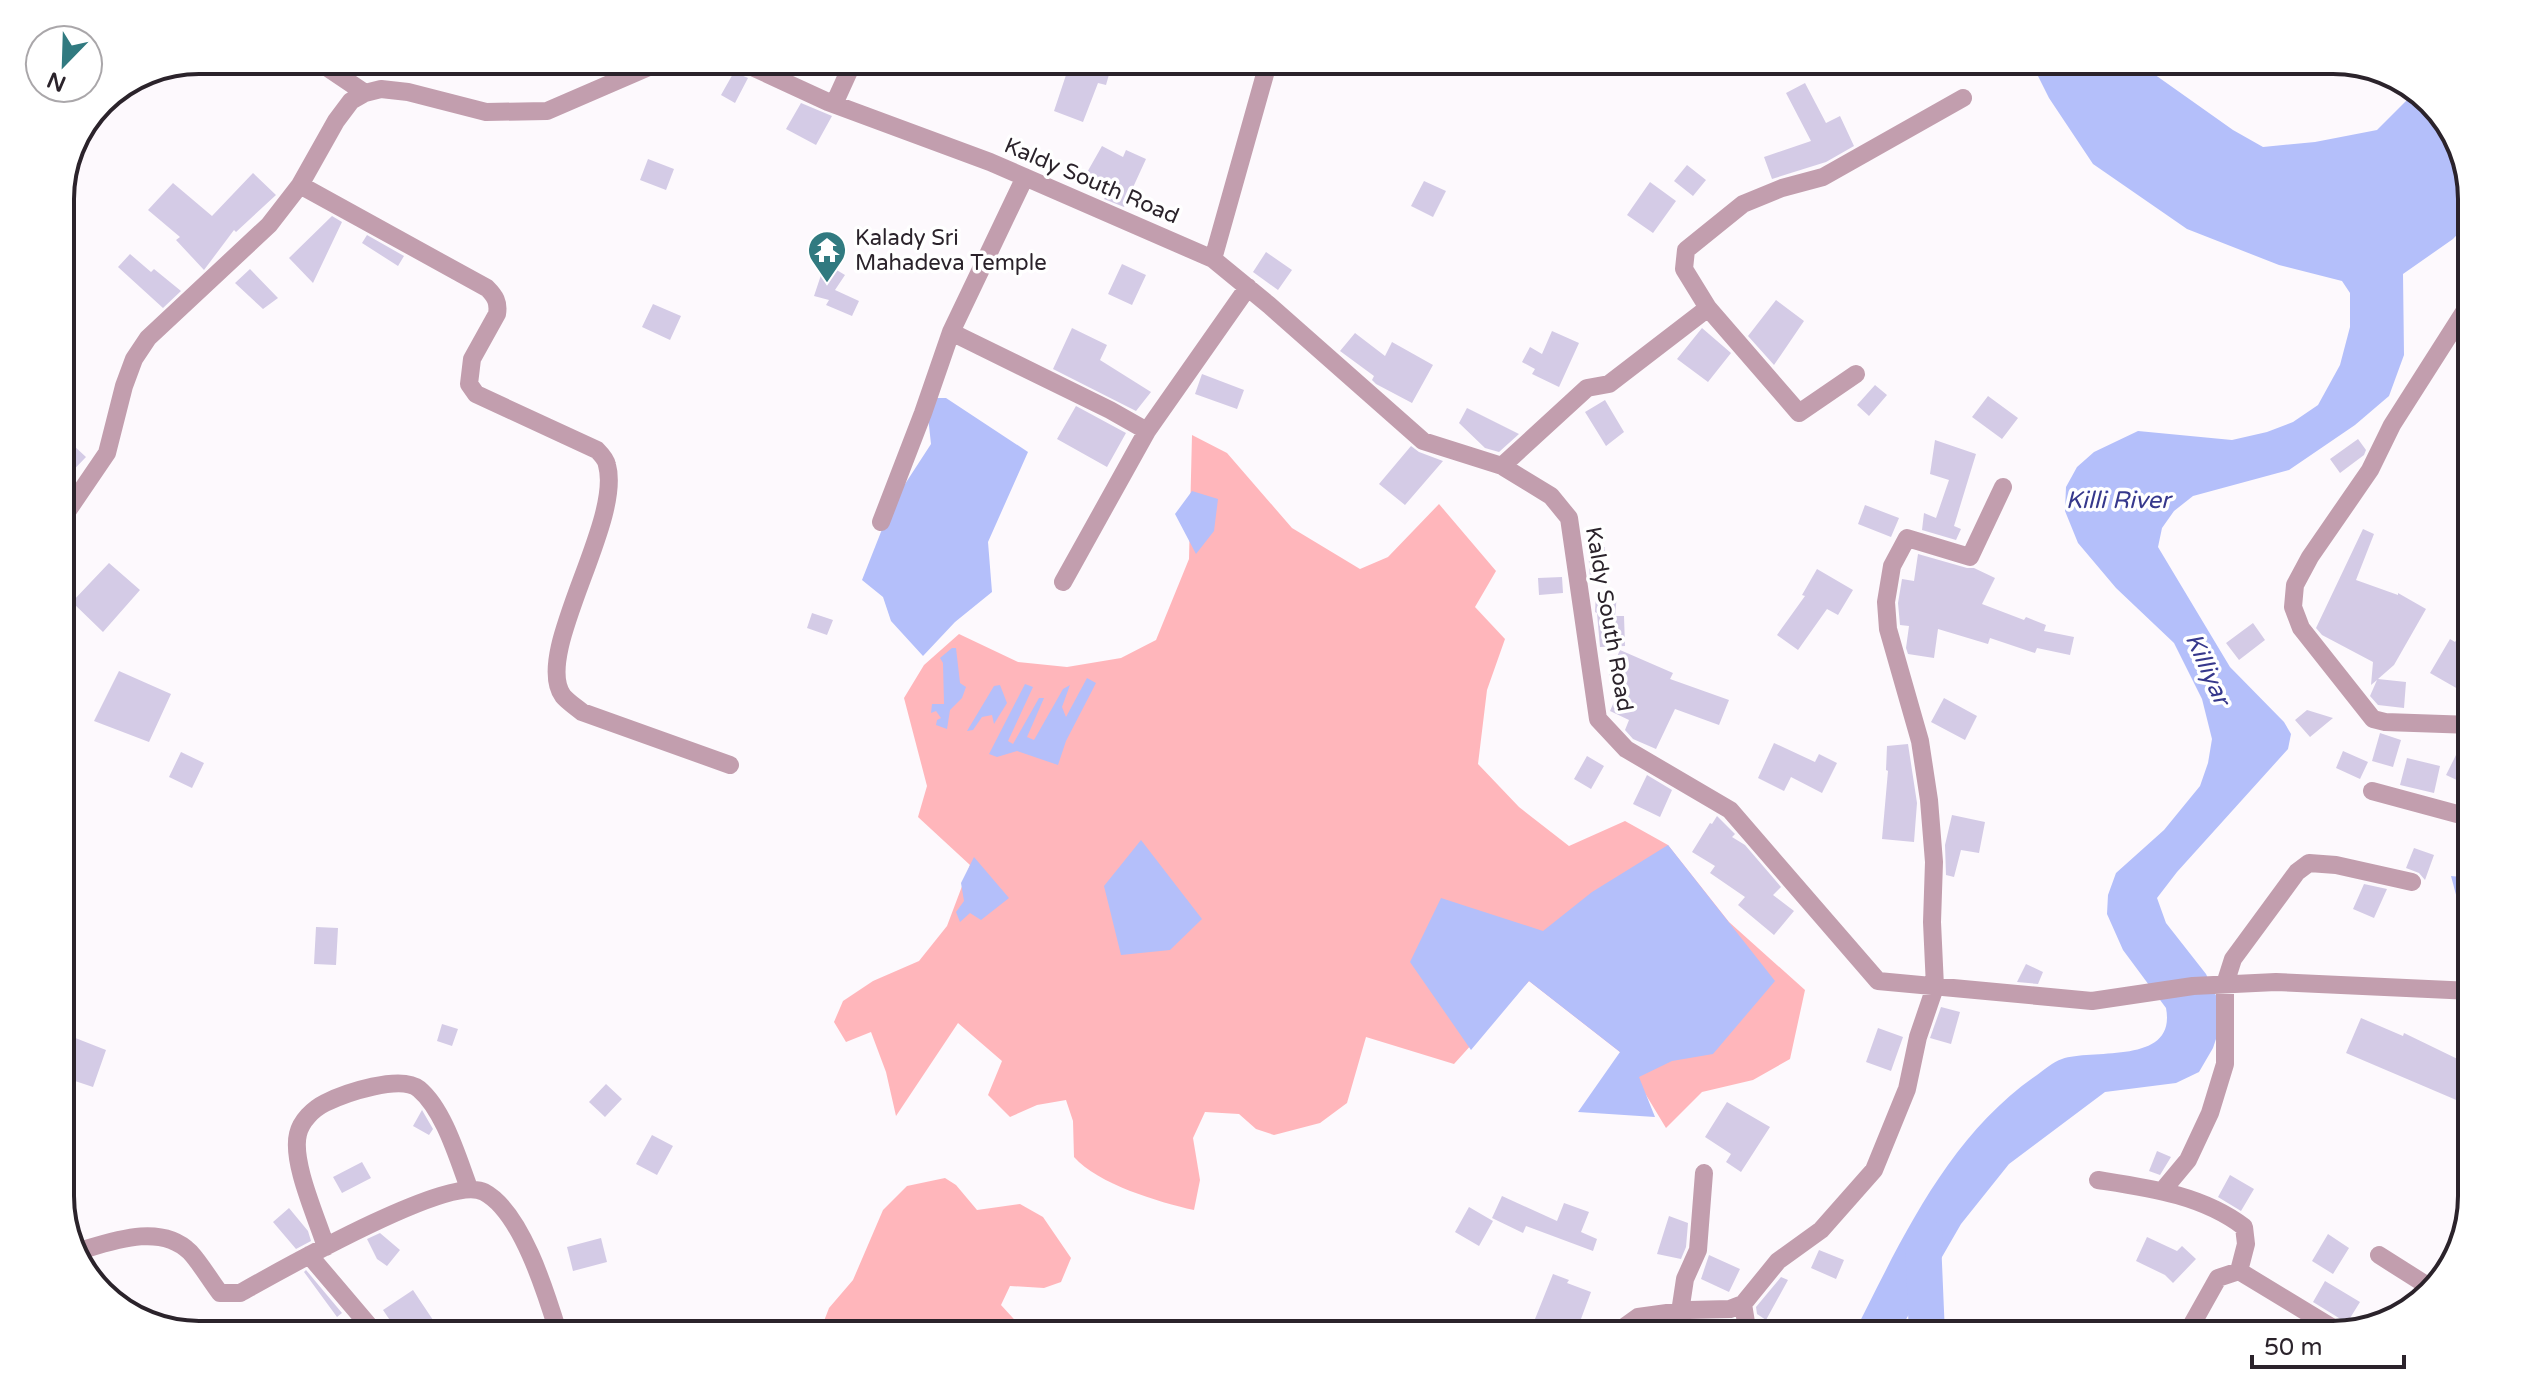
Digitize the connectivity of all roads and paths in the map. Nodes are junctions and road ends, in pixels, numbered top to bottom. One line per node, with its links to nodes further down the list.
1 (337, 74): 6 (street)
2 (633, 74): 6 (street)
3 (769, 74): 8 (street, Kaldy South Road)
4 (848, 74): 8 (street)
5 (1265, 74): 11 (street)
6 (365, 93): 10 (street)
7 (1963, 98): 13 (street)
8 (834, 104): 9 (street, Kaldy South Road)
9 (1025, 177): 11 (street, Kaldy South Road); 15 (street)
10 (300, 185): 20 (street); 24 (street)
11 (1213, 259): 12 (street, Kaldy South Road)
12 (1248, 287): 17 (street); 18 (street, Kaldy South Road)
13 (1708, 308): 16 (street); 18 (street)
14 (2458, 321): 23 (street)
15 (951, 332): 17 (street); 21 (street)
16 (1856, 374)
17 (1147, 431): 22 (street)
18 (1502, 466): 29 (street, Kaldy South Road)
19 (2003, 487): 29 (street)
20 (74, 501)
21 (881, 522)
22 (1063, 582)
23 (2458, 725)
24 (730, 765)
25 (2372, 791): 26 (street)
26 (2458, 814)
27 (2412, 882): 28 (street)
28 (2225, 984): 29 (street, Kaldy South Road); 30 (street, Kaldy South Road); 34 (street)
29 (1935, 987): 40 (street)
30 (2458, 990)
31 (1704, 1173): 41 (street)
32 (2098, 1180): 34 (street)
33 (469, 1188): 36 (street); 36 (street); 43 (street)
34 (2163, 1190): 38 (street)
35 (86, 1249): 36 (street)
36 (318, 1251): 42 (street)
37 (2379, 1255): 39 (street)
38 (2239, 1271): 46 (street); 47 (street)
39 (2423, 1283)
40 (1743, 1304): 41 (street); 45 (street)
41 (1680, 1312): 44 (street)
42 (367, 1321)
43 (554, 1321)
44 (1632, 1321)
45 (1746, 1321)
46 (2194, 1321)
47 (2321, 1321)

